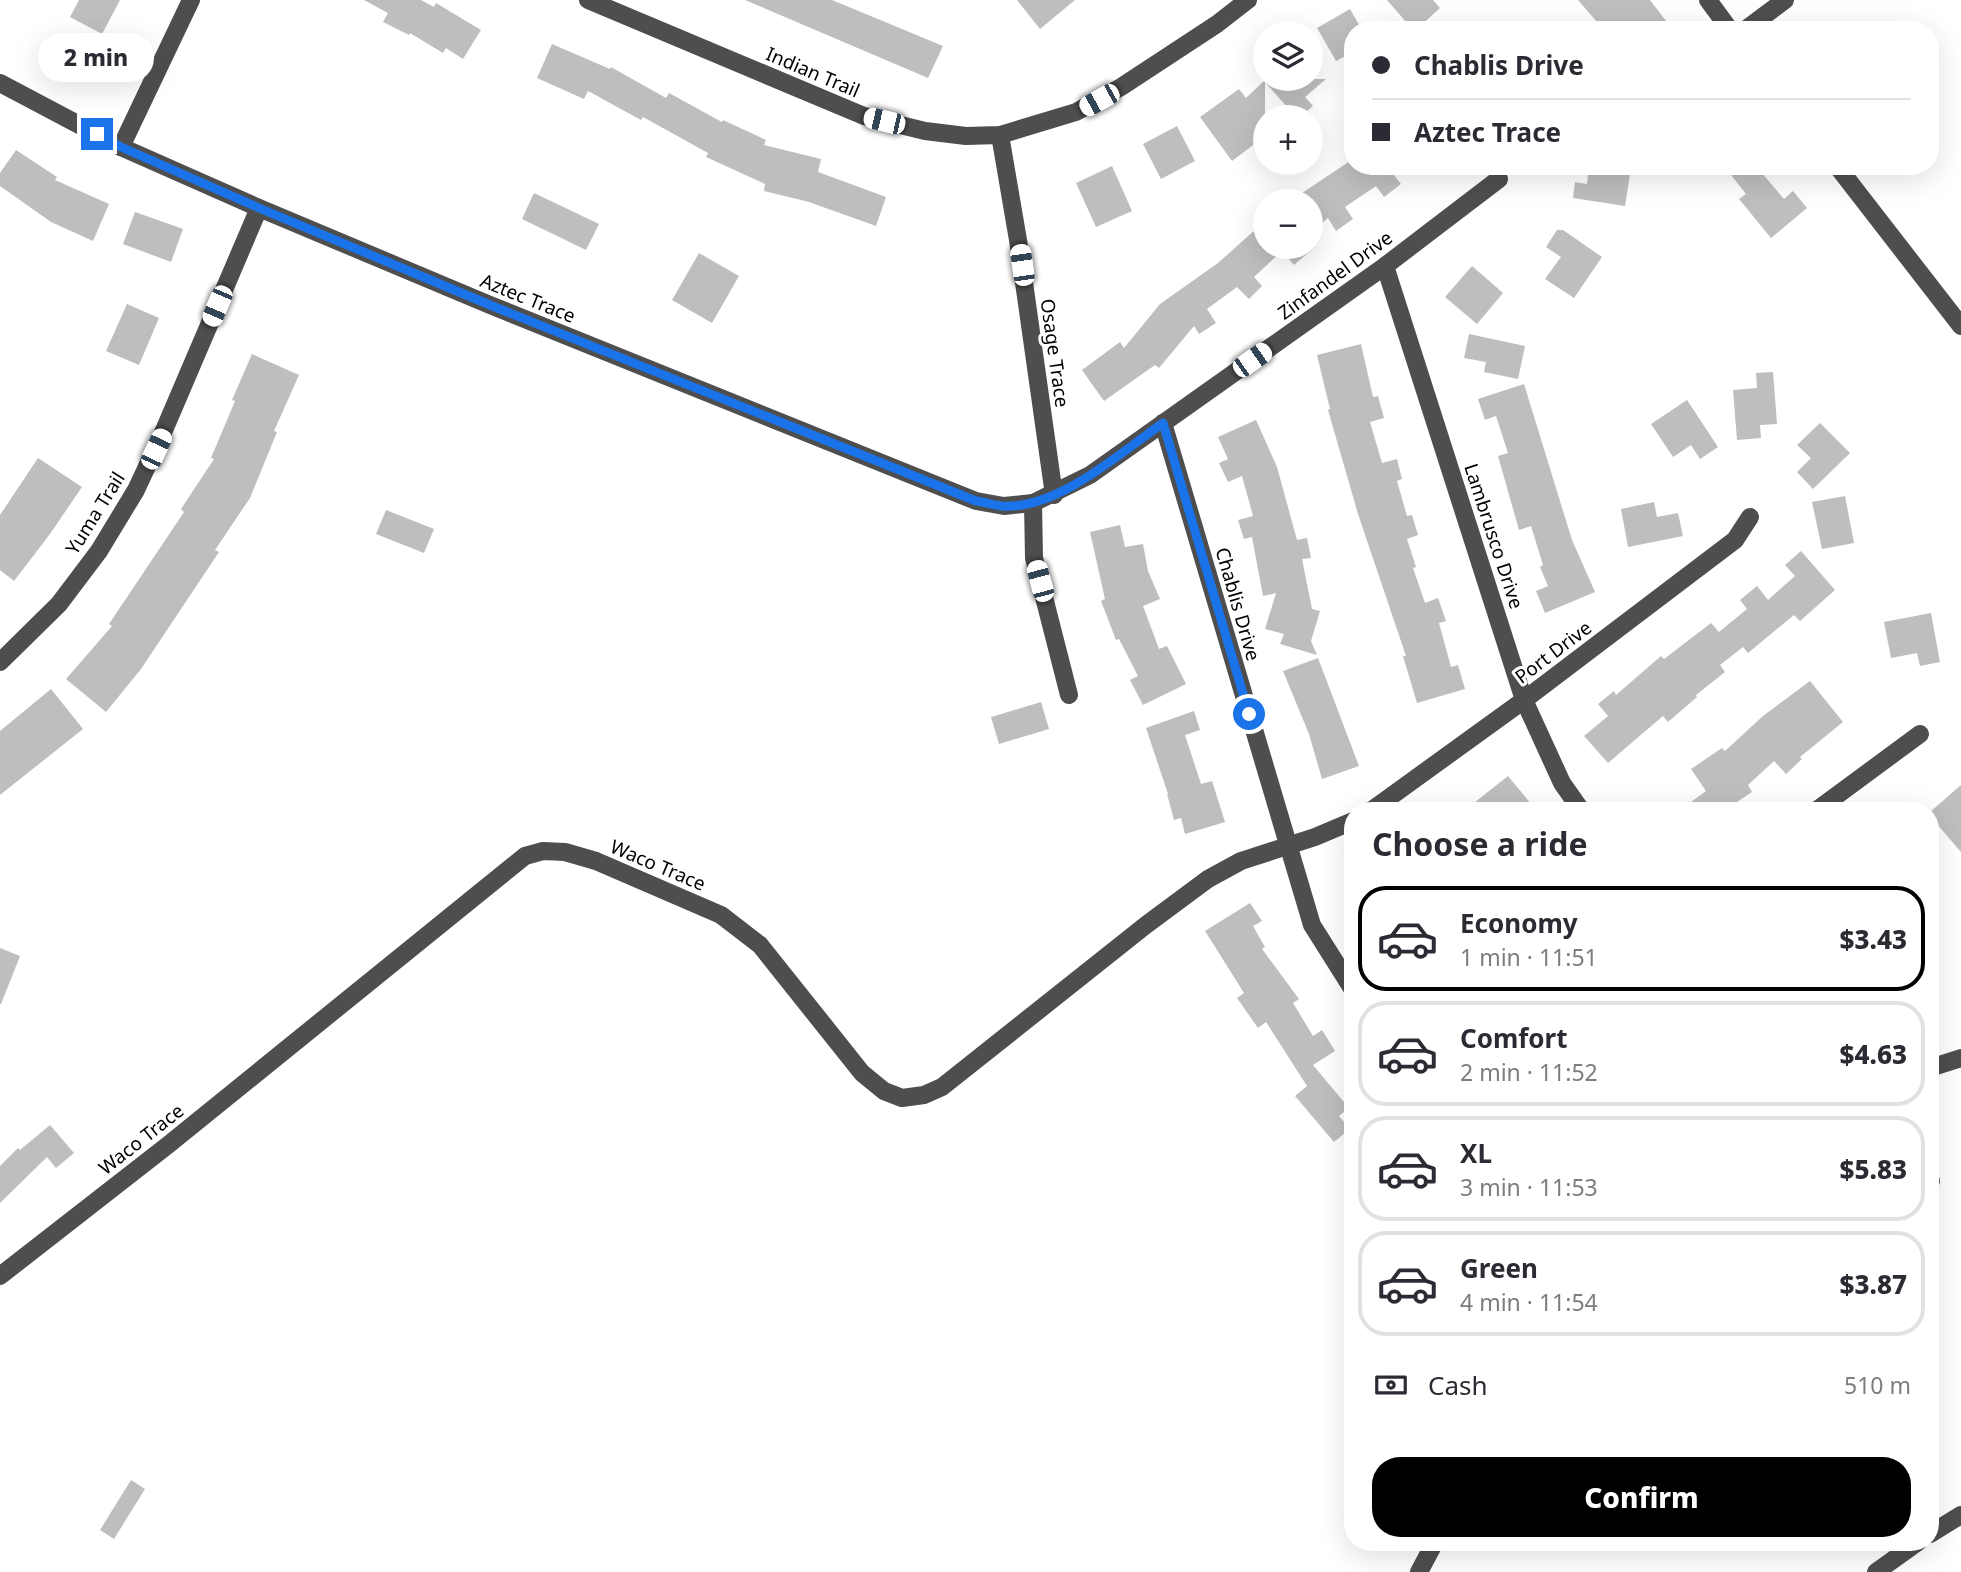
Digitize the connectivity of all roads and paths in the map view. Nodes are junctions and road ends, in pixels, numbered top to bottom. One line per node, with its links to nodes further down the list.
1 (191, 0): 10 (street)
2 (587, 0): 9 (street, Indian Trail)
3 (1248, 0): 9 (street, Indian Trail)
4 (1708, 0): 6 (street)
5 (1785, 0): 7 (street)
6 (1723, 21)
7 (1757, 21)
8 (0, 83): 10 (street, Aztec Trace)
9 (1000, 135): 17 (street, Osage Trace)
10 (121, 147): 13 (street, Aztec Trace)
11 (1844, 175): 15 (street)
12 (1499, 180): 14 (street, Zinfandel Drive)
13 (259, 208): 18 (street, Aztec Trace); 20 (street, Yuma Trail)
14 (1385, 266): 16 (street, Zinfandel Drive); 22 (street, Lambrusco Drive)
15 (1961, 326)
16 (1163, 423): 17 (street, Zinfandel Drive); 28 (street, Chablis Drive)
17 (1054, 495): 18 (street, Aztec Trace)
18 (1033, 503): 21 (street)
19 (1750, 517): 22 (street, Port Drive)
20 (0, 663)
21 (1069, 695)
22 (1524, 700): 24 (street, Port Drive); 25 (street, Lambrusco Drive)
23 (1920, 734): 26 (street)
24 (1383, 802)
25 (1575, 802)
26 (1828, 802)
27 (1344, 824): 28 (street)
28 (1288, 846): 29 (street, Chablis Drive); 32 (street, Waco Trace)
29 (1344, 976)
30 (1961, 1058): 31 (street)
31 (1939, 1065)
32 (0, 1276)
33 (1961, 1515): 34 (street)
34 (1939, 1528)
35 (1430, 1551): 37 (street)
36 (1905, 1551): 38 (street)
37 (1419, 1572)
38 (1876, 1572)

